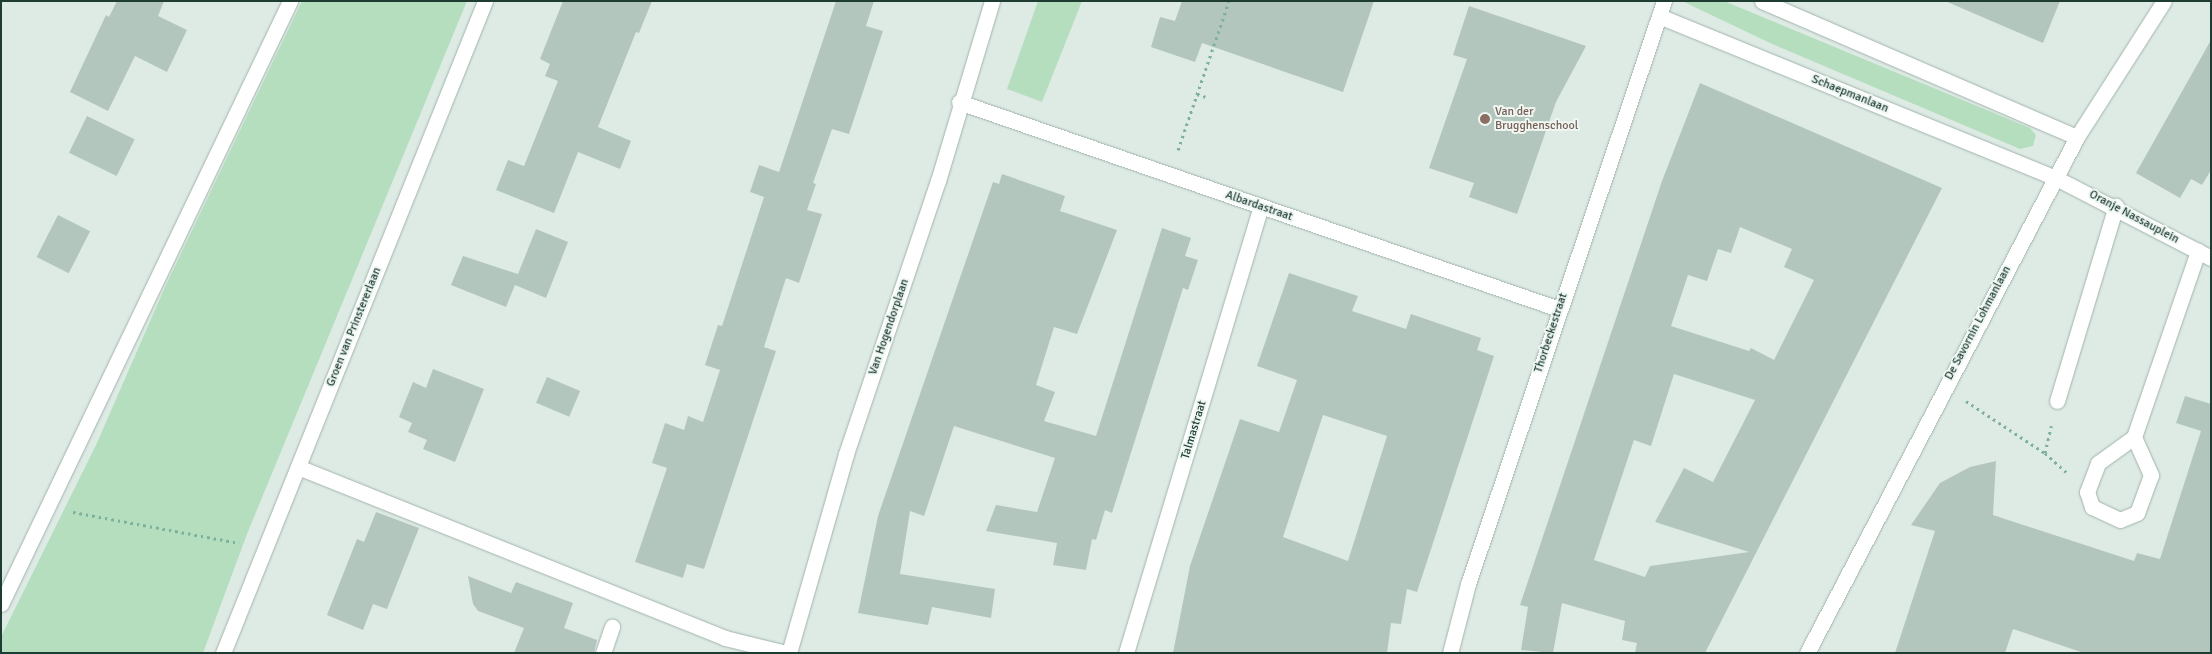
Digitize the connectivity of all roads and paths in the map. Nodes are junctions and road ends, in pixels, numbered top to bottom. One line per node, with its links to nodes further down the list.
1 (290, 1): 24 (street)
2 (485, 1): 22 (street, Groen van Prinstererlaan)
3 (992, 1): 11 (street, Van Hogendorplaan)
4 (1229, 1): 9 (path)
5 (1664, 1): 8 (street)
6 (1762, 1): 12 (street)
7 (2164, 1): 12 (street, De Savornin Lohmanlaan)
8 (1659, 16): 14 (street, Schaepmanlaan); 18 (street, Thorbeckestraat)
9 (1197, 94): 10 (path); 13 (path)
10 (1206, 97)
11 (959, 102): 13 (street, Albardastraat); 30 (street, Van Hogendorplaan)
12 (2077, 137): 14 (street, De Savornin Lohmanlaan)
13 (1169, 174): 16 (street, Albardastraat)
14 (2056, 178): 15 (street, Oranje Nassauplein); 19 (street, De Savornin Lohmanlaan)
15 (2116, 206): 17 (street, Oranje Nassauplein); 20 (street)
16 (1261, 207): 18 (street, Albardastraat); 31 (street, Talmastraat)
17 (2204, 255): 21 (street)
18 (1559, 309): 32 (street, Thorbeckestraat)
19 (1944, 386): 23 (path); 33 (street, De Savornin Lohmanlaan)
20 (2057, 400)
21 (2134, 437): 23 (street); 23 (street)
22 (298, 467): 25 (street, Groen van Prinstererlaan); 30 (street)
23 (2087, 492)
24 (48, 507): 25 (path); 26 (street)
25 (265, 548): 28 (street, Groen van Prinstererlaan)
26 (1, 604)
27 (612, 627): 29 (street)
28 (223, 653)
29 (603, 653)
30 (787, 653)
31 (1126, 653)
32 (1450, 653)
33 (1807, 653)

